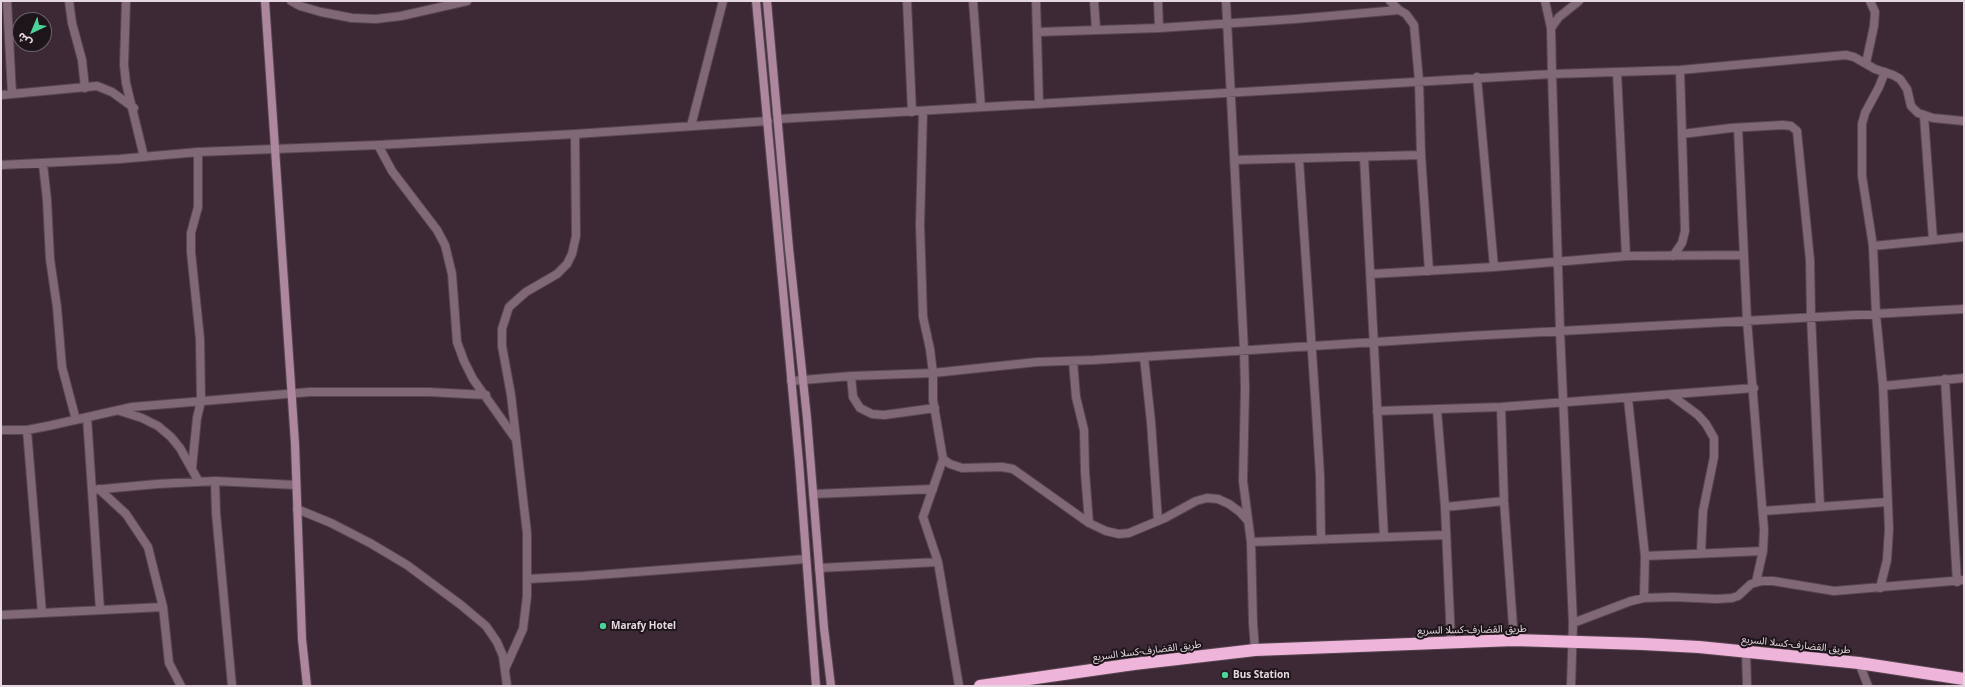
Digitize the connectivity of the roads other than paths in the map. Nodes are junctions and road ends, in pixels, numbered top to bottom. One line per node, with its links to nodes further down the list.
1 (7, 1): 35 (street)
2 (69, 1): 33 (street)
3 (126, 1): 39 (street)
4 (265, 1): 51 (main road)
5 (291, 1): 6 (street)
6 (466, 1)
7 (722, 1): 46 (street)
8 (756, 1): 45 (main road)
9 (767, 1): 43 (main road)
10 (907, 1): 41 (street)
11 (973, 1): 38 (street)
12 (1036, 1): 25 (street)
13 (1094, 1): 24 (street)
14 (1158, 1): 22 (street)
15 (1226, 1): 21 (street)
16 (1390, 1): 20 (street)
17 (1546, 1): 23 (street)
18 (1579, 1): 23 (street)
19 (1870, 1): 26 (street)
20 (1400, 10): 21 (street); 32 (street)
21 (1227, 23): 22 (street); 34 (street)
22 (1159, 28): 24 (street)
23 (1551, 28): 30 (street)
24 (1096, 29): 25 (street)
25 (1037, 32): 37 (street)
26 (1866, 64): 27 (street); 28 (street)
27 (1680, 70): 29 (street); 49 (street)
28 (1885, 72): 42 (street); 62 (street)
29 (1617, 73): 30 (street); 63 (street)
30 (1552, 74): 31 (street); 66 (street)
31 (1477, 78): 32 (street); 67 (street)
32 (1419, 81): 34 (street); 53 (street)
33 (85, 88): 35 (street); 39 (street)
34 (1230, 92): 37 (street); 57 (street)
35 (12, 94): 36 (street)
36 (1, 95)
37 (1039, 104): 38 (street)
38 (981, 107): 40 (street)
39 (134, 108): 54 (street)
40 (923, 111): 41 (street); 80 (street)
41 (912, 112): 43 (street)
42 (1924, 116): 44 (street); 61 (street)
43 (778, 119): 84 (main road)
44 (1964, 120)
45 (768, 121): 46 (street); 85 (main road)
46 (691, 126): 48 (street)
47 (1738, 128): 49 (street); 65 (street); 72 (street)
48 (576, 134): 50 (street); 103 (street)
49 (1682, 134): 64 (street)
50 (378, 145): 51 (street); 89 (street)
51 (276, 148): 52 (street); 88 (main road)
52 (198, 152): 54 (street); 92 (street)
53 (1422, 155): 55 (street); 68 (street)
54 (144, 157): 58 (street)
55 (1364, 157): 56 (street); 69 (street)
56 (1299, 159): 57 (street); 76 (street)
57 (1234, 160): 77 (street)
58 (43, 164): 59 (street); 100 (street)
59 (1, 165)
60 (1964, 238): 61 (street)
61 (1933, 240): 62 (street)
62 (1873, 246): 71 (street)
63 (1626, 256): 64 (street); 66 (street)
64 (1673, 256): 65 (street)
65 (1744, 256): 73 (street)
66 (1559, 263): 67 (street); 74 (street)
67 (1494, 267): 68 (street)
68 (1429, 271): 69 (street)
69 (1371, 274): 75 (street)
70 (1964, 309): 71 (street)
71 (1876, 314): 72 (street); 86 (street)
72 (1811, 316): 73 (street); 115 (street)
73 (1747, 320): 74 (street); 87 (street)
74 (1560, 331): 75 (street); 93 (street)
75 (1373, 343): 76 (street); 98 (street)
76 (1311, 346): 77 (street); 123 (street)
77 (1244, 350): 78 (street); 119 (street)
78 (1144, 357): 79 (street); 118 (street)
79 (1073, 361): 80 (street); 120 (street)
80 (933, 373): 81 (street); 95 (street)
81 (851, 376): 84 (street); 95 (street)
82 (1964, 378): 83 (street)
83 (1946, 379): 86 (street); 132 (street)
84 (803, 380): 85 (street); 111 (main road)
85 (791, 381): 128 (main road)
86 (1883, 386): 113 (street)
87 (1754, 388): 90 (street); 117 (street)
88 (291, 395): 89 (street); 92 (street); 108 (main road)
89 (486, 395): 103 (street)
90 (1671, 395): 91 (street); 126 (street)
91 (1628, 399): 93 (street); 127 (street)
92 (201, 401): 96 (street); 105 (street)
93 (1563, 403): 94 (street); 140 (street)
94 (1501, 407): 97 (street); 112 (street)
95 (935, 408): 104 (street)
96 (118, 410): 99 (street); 105 (street)
97 (1437, 410): 98 (street); 114 (street)
98 (1377, 411): 122 (street)
99 (87, 417): 100 (street); 110 (street)
100 (76, 420): 102 (street)
101 (1, 430): 102 (street)
102 (28, 430): 138 (street)
103 (516, 440): 131 (street)
104 (943, 459): 109 (street); 120 (street)
105 (192, 468): 107 (street)
106 (215, 481): 107 (street); 108 (street); 151 (street)
107 (199, 482): 110 (street)
108 (296, 485): 116 (main road)
109 (933, 489): 111 (street); 129 (street)
110 (96, 490): 136 (street); 137 (street)
111 (813, 494): 130 (main road)
112 (1504, 501): 114 (street); 141 (street)
113 (1887, 502): 115 (street); 134 (street)
114 (1445, 507): 121 (street)
115 (1820, 507): 117 (street)
116 (297, 509): 147 (street); 152 (main road)
117 (1763, 511): 125 (street)
118 (1158, 521): 119 (street); 120 (street)
119 (1248, 522): 124 (street)
120 (1089, 523)
121 (1446, 535): 122 (street); 142 (street)
122 (1384, 537): 123 (street)
123 (1321, 539): 124 (street)
124 (1251, 542): 144 (street)
125 (1763, 550): 126 (street); 133 (street)
126 (1702, 553): 127 (street)
127 (1645, 556): 135 (street)
128 (806, 559): 131 (street); 154 (main road)
129 (938, 562): 130 (street); 156 (street)
130 (819, 568): 155 (main road)
131 (527, 579): 147 (street)
132 (1961, 581): 134 (street)
133 (1756, 582): 134 (street); 135 (street)
134 (1880, 588)
135 (1644, 598): 140 (street)
136 (163, 607): 137 (street); 150 (street)
137 (100, 610): 138 (street)
138 (42, 613): 139 (street)
139 (1, 615)
140 (1573, 624): 143 (street)
141 (1514, 640): 142 (highway, طريق القضارف-كسلا السريع); 143 (highway, طريق القضارف-كسلا السريع)
142 (1451, 641): 144 (highway, طريق القضارف-كسلا السريع)
143 (1573, 641): 145 (highway, طريق القضارف-كسلا السريع); 158 (street)
144 (1255, 650): 149 (highway, طريق القضارف-كسلا السريع)
145 (1746, 652): 146 (highway, طريق القضارف-كسلا السريع); 159 (street)
146 (1859, 663): 148 (highway, طريق القضارف-كسلا السريع); 160 (street)
147 (505, 669): 153 (street)
148 (1957, 681)
149 (1004, 684): 157 (highway, طريق القضارف-كسلا السريع)
150 (181, 686)
151 (232, 686)
152 (307, 686)
153 (507, 686)
154 (816, 686)
155 (831, 686)
156 (959, 686)
157 (980, 686)
158 (1571, 686)
159 (1747, 686)
160 (1868, 686)

